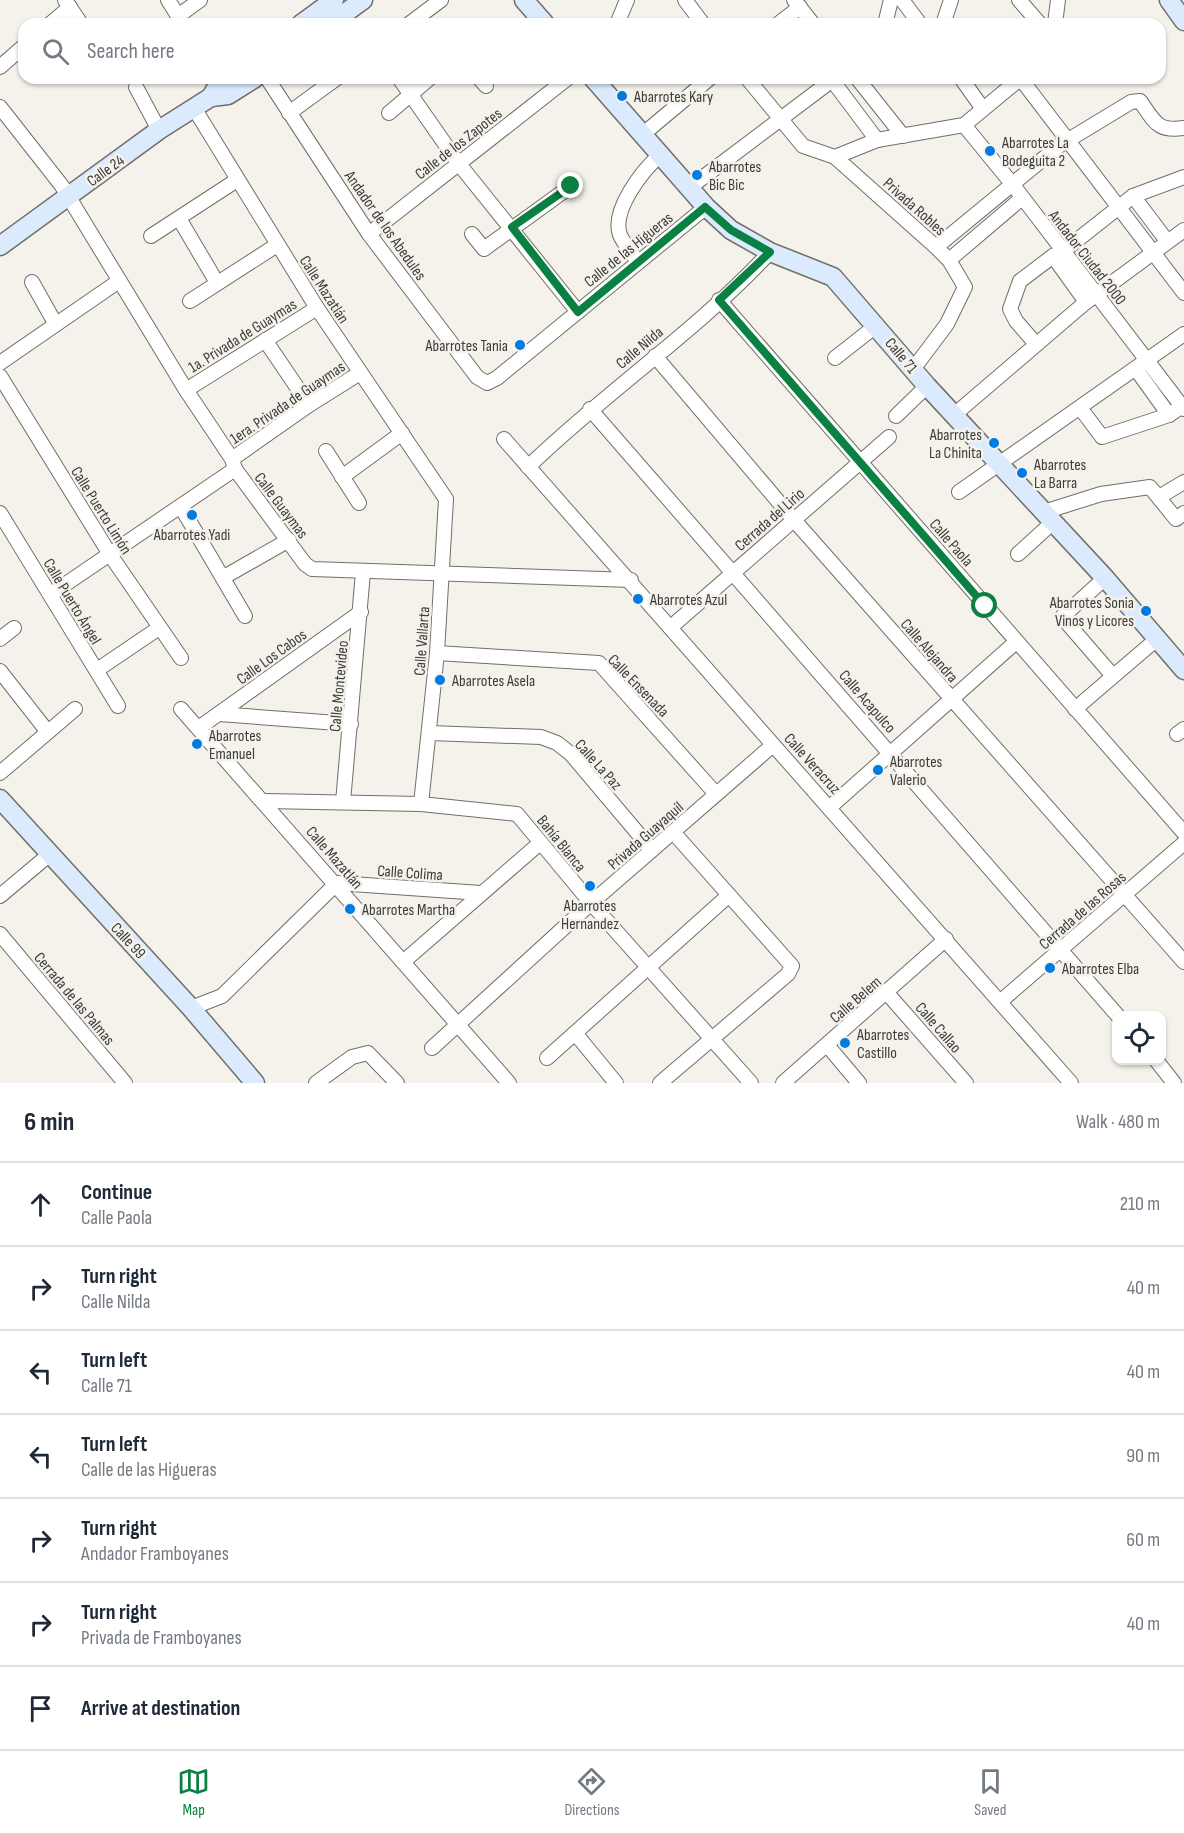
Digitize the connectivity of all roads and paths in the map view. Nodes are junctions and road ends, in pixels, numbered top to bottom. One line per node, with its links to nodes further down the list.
1 (168, 0): 19 (street)
2 (200, 0): 20 (street)
3 (334, 0): 21 (street)
4 (363, 0): 22 (street)
5 (441, 0): 23 (street)
6 (524, 0): 24 (street)
7 (627, 0): 25 (street)
8 (685, 0): 26 (street)
9 (891, 0): 29 (street)
10 (902, 0): 30 (street)
11 (951, 0): 31 (street)
12 (1019, 0): 32 (street)
13 (1058, 0): 33 (street)
14 (1169, 0): 34 (street)
15 (67, 3): 17 (street); 18 (street)
16 (797, 4): 27 (street); 28 (street)
17 (55, 18)
18 (77, 18)
19 (180, 18)
20 (183, 18)
21 (309, 18)
22 (338, 18)
23 (417, 18)
24 (540, 18)
25 (620, 18)
26 (698, 18)
27 (784, 18)
28 (808, 18)
29 (886, 18)
30 (916, 18)
31 (945, 18)
32 (1035, 18)
33 (1056, 18)
34 (1184, 21)
35 (18, 51): 36 (street)
36 (0, 67)
37 (271, 84): 57 (street, Andador de los Abedules)
38 (329, 84): 57 (street)
39 (404, 84): 53 (street)
40 (423, 84): 53 (street)
41 (560, 84): 69 (street, Calle de los Zapotes)
42 (599, 84): 63 (street, Calle 71)
43 (703, 84): 63 (street)
44 (752, 84): 59 (street)
45 (826, 84): 59 (street)
46 (837, 84): 65 (street)
47 (862, 84): 64 (street)
48 (965, 84): 56 (street)
49 (1013, 84): 56 (street)
50 (1026, 84): 66 (street)
51 (221, 86): 55 (street, Calle 24)
52 (136, 87): 62 (street)
53 (412, 94): 58 (street); 69 (street)
54 (0, 106): 75 (street, Calle Guaymas)
55 (194, 108): 62 (street, Calle 24); 71 (street, Calle Mazatlán)
56 (983, 108): 60 (street)
57 (289, 113): 83 (street, Andador de los Abedules)
58 (389, 113)
59 (781, 118): 68 (street); 74 (street)
60 (964, 125): 64 (street); 72 (street, Andador Ciudad 2000)
61 (1184, 128): 66 (street)
62 (159, 130): 75 (street, Calle 24)
63 (642, 135): 67 (street, Calle 71)
64 (903, 136): 65 (street)
65 (877, 140): 68 (street)
66 (1069, 141): 72 (street); 79 (street)
67 (660, 155): 74 (street, Calle 71); 94 (street)
68 (835, 157): 89 (street, Privada Robles)
69 (459, 164): 81 (street); 83 (street, Calle de los Zapotes)
70 (1184, 177): 76 (street)
71 (237, 180): 80 (street); 87 (street, Calle Mazatlán)
72 (1014, 185): 77 (street, Andador Ciudad 2000); 89 (street)
73 (571, 186): 81 (street)
74 (689, 188): 78 (street, Calle 71)
75 (66, 191): 88 (street, Calle 24); 95 (street, Calle Guaymas)
76 (1133, 196): 79 (street); 86 (street)
77 (1022, 198): 92 (street, Andador Ciudad 2000); 93 (street)
78 (705, 207): 91 (street, Calle 71); 94 (street, Calle de las Higueras)
79 (1120, 207): 90 (street); 92 (street)
80 (180, 220): 85 (street); 96 (street)
81 (512, 227): 84 (street); 103 (street)
82 (1184, 230): 86 (street)
83 (369, 234): 116 (street, Andador de los Abedules)
84 (472, 234)
85 (151, 236)
86 (1167, 241): 90 (street)
87 (277, 245): 96 (street); 102 (street, Calle Mazatlán)
88 (0, 246)
89 (936, 247): 93 (street, Privada Robles)
90 (1153, 250): 98 (street); 99 (street)
91 (770, 252): 100 (street, Calle Nilda); 105 (street, Calle 71)
92 (1058, 254): 99 (street, Andador Ciudad 2000); 108 (street)
93 (949, 260): 113 (street, Privada Robles)
94 (638, 262): 103 (street, Calle de las Higueras)
95 (119, 281): 104 (street); 118 (street, Calle Guaymas)
96 (216, 281): 101 (street)
97 (32, 282): 104 (street)
98 (1184, 292)
99 (1091, 299): 108 (street); 112 (street, Andador Ciudad 2000)
100 (719, 300): 109 (street, Calle Nilda); 130 (street, Calle Paola)
101 (189, 301)
102 (317, 308): 107 (street, 1a. Privada de Guaymas); 114 (street, Calle Mazatlán)
103 (578, 312): 116 (street, Calle de las Higueras)
104 (55, 323): 111 (street)
105 (877, 325): 110 (street); 113 (street, Calle 71)
106 (1184, 334): 112 (street)
107 (265, 340): 118 (street, 1a. Privada de Guaymas); 119 (street)
108 (1036, 344): 123 (street)
109 (656, 356): 121 (street, Calle Nilda); 144 (street, Calle Alejandra)
110 (835, 358)
111 (0, 363)
112 (1142, 366): 120 (street, Andador Ciudad 2000); 122 (street); 124 (street)
113 (914, 368): 117 (street, Calle 71)
114 (360, 373): 119 (street, 1era. Privada de Guaymas); 126 (street, Calle Mazatlán)
115 (0, 376): 147 (street, Calle Puerto Limón)
116 (487, 383)
117 (927, 386): 123 (street, Calle 71); 125 (street)
118 (186, 390): 131 (street, Calle Guaymas)
119 (309, 405): 131 (street, 1era. Privada de Guaymas)
120 (1183, 407): 124 (street)
121 (590, 409): 133 (street, Calle Nilda); 150 (street, Calle Acapulco)
122 (1081, 409): 124 (street); 132 (street)
123 (954, 415): 132 (street, Calle 71)
124 (1169, 415)
125 (896, 416)
126 (402, 433): 134 (street); 136 (street, Calle Mazatlán)
127 (889, 437): 130 (street, Cerrada del Lirio)
128 (504, 439): 133 (street)
129 (326, 451): 134 (street)
130 (860, 461): 144 (street, Cerrada del Lirio); 162 (street, Calle Paola)
131 (233, 464): 140 (street, 1era. Privada de Guaymas); 145 (street, Calle Guaymas)
132 (1001, 465): 137 (street); 143 (street, Calle 71)
133 (528, 467): 153 (street, Calle Veracruz)
134 (342, 477): 139 (street)
135 (1184, 482): 138 (street)
136 (435, 483): 149 (street, Calle Vallarta)
137 (959, 492)
138 (1159, 497): 142 (street); 143 (street)
139 (359, 503)
140 (181, 507): 147 (street, 1era. Privada de Guaymas); 151 (street)
141 (0, 513): 154 (street, Calle Puerto Ángel)
142 (1184, 513)
143 (1048, 518): 146 (street); 152 (street, Calle 71)
144 (794, 519): 150 (street, Cerrada del Lirio); 169 (street, Calle Alejandra)
145 (289, 540): 148 (street, Calle Guaymas); 151 (street)
146 (1018, 554)
147 (111, 555): 154 (street, 1era. Privada de Guaymas); 159 (street, Calle Puerto Limón)
148 (363, 572): 149 (street, Calle Guaymas); 155 (street, Calle Montevideo)
149 (442, 572): 153 (street, Calle Guaymas); 163 (street, Calle Vallarta)
150 (734, 572): 157 (street, Cerrada del Lirio); 180 (street, Calle Acapulco)
151 (224, 577): 156 (street)
152 (1105, 578): 160 (street, Calle 71); 168 (street)
153 (631, 580): 157 (street, Calle Veracruz)
154 (51, 594): 166 (street, Calle Puerto Ángel)
155 (360, 612): 174 (street, Calle Los Cabos); 175 (street, Calle Montevideo)
156 (245, 616)
157 (671, 627): 179 (street, Calle Veracruz)
158 (14, 628): 161 (street)
159 (159, 628): 164 (street, Calle Puerto Limón); 166 (street)
160 (1158, 638): 167 (street, Calle 71); 168 (street)
161 (0, 639)
162 (1016, 642): 169 (street); 173 (street, Calle Paola)
163 (437, 653): 178 (street, Calle Vallarta); 182 (street, Calle Ensenada)
164 (181, 658)
165 (0, 670): 177 (street)
166 (97, 670): 170 (street, Calle Puerto Ángel)
167 (1184, 670)
168 (1113, 676): 173 (street)
169 (952, 700): 180 (street); 196 (street, Calle Alejandra)
170 (118, 706)
171 (75, 709): 177 (street)
172 (181, 709): 176 (street, Calle Mazatlán)
173 (1075, 709): 189 (street, Calle Paola)
174 (219, 714): 175 (street); 176 (street, Calle Los Cabos)
175 (351, 724): 185 (street, Calle Montevideo)
176 (200, 727): 184 (street, Calle Mazatlán)
177 (47, 731): 181 (street)
178 (430, 733): 186 (street, Calle Vallarta); 192 (street, Calle La Paz)
179 (773, 745): 182 (street, Privada Guayaquil); 187 (street, Calle Veracruz)
180 (891, 753): 187 (street); 202 (street, Calle Acapulco)
181 (0, 773)
182 (716, 795): 188 (street, Privada Guayaquil)
183 (0, 800): 193 (street, Calle 99)
184 (264, 801): 185 (street, Bahía Blanca); 194 (street, Calle Mazatlán)
185 (342, 802): 186 (street, Bahía Blanca)
186 (421, 804): 190 (street, Bahía Blanca)
187 (830, 807): 201 (street, Calle Veracruz)
188 (673, 832): 192 (street, Privada Guayaquil); 198 (street)
189 (1184, 833)
190 (540, 843): 195 (street); 199 (street, Bahía Blanca)
191 (1184, 843): 196 (street, Cerrada de las Rosas)
192 (652, 850): 199 (street, Privada Guayaquil)
193 (50, 854): 197 (street); 208 (street, Calle 99)
194 (337, 883): 195 (street, Calle Colima); 203 (street, Calle Mazatlán); 208 (street)
195 (481, 893): 203 (street)
196 (1125, 894): 202 (street, Cerrada de las Rosas); 204 (street, Calle Alejandra)
197 (0, 896)
198 (728, 896): 205 (street); 212 (street)
199 (591, 903): 205 (street, Bahía Blanca); 210 (street, Privada Guayaquil)
200 (0, 934): 217 (street, Cerrada de las Palmas)
201 (946, 939): 206 (street, Calle Belem); 207 (street, Calle Veracruz)
202 (1062, 950): 207 (street, Cerrada de las Rosas); 209 (street, Calle Acapulco)
203 (403, 962): 210 (street, Calle Mazatlán)
204 (1184, 962)
205 (648, 967): 211 (street); 212 (street, Bahía Blanca)
206 (887, 993): 213 (street, Calle Belem); 227 (street, Calle Callao)
207 (1001, 1001): 228 (street, Calle Veracruz)
208 (191, 1008): 218 (street, Calle 99)
209 (1114, 1011)
210 (458, 1023): 214 (street, Privada Guayaquil); 221 (street, Calle Mazatlán)
211 (575, 1033): 215 (street); 222 (street)
212 (711, 1039): 223 (street); 224 (street, Bahía Blanca)
213 (827, 1045): 225 (street, Calle Belem); 226 (street)
214 (432, 1048)
215 (547, 1058)
216 (1160, 1065): 229 (street)
217 (125, 1083)
218 (255, 1083)
219 (316, 1083): 220 (street)
220 (397, 1083)
221 (509, 1083)
222 (616, 1083)
223 (660, 1083)
224 (752, 1083)
225 (783, 1083)
226 (859, 1083)
227 (966, 1083)
228 (1071, 1083)
229 (1174, 1083)

